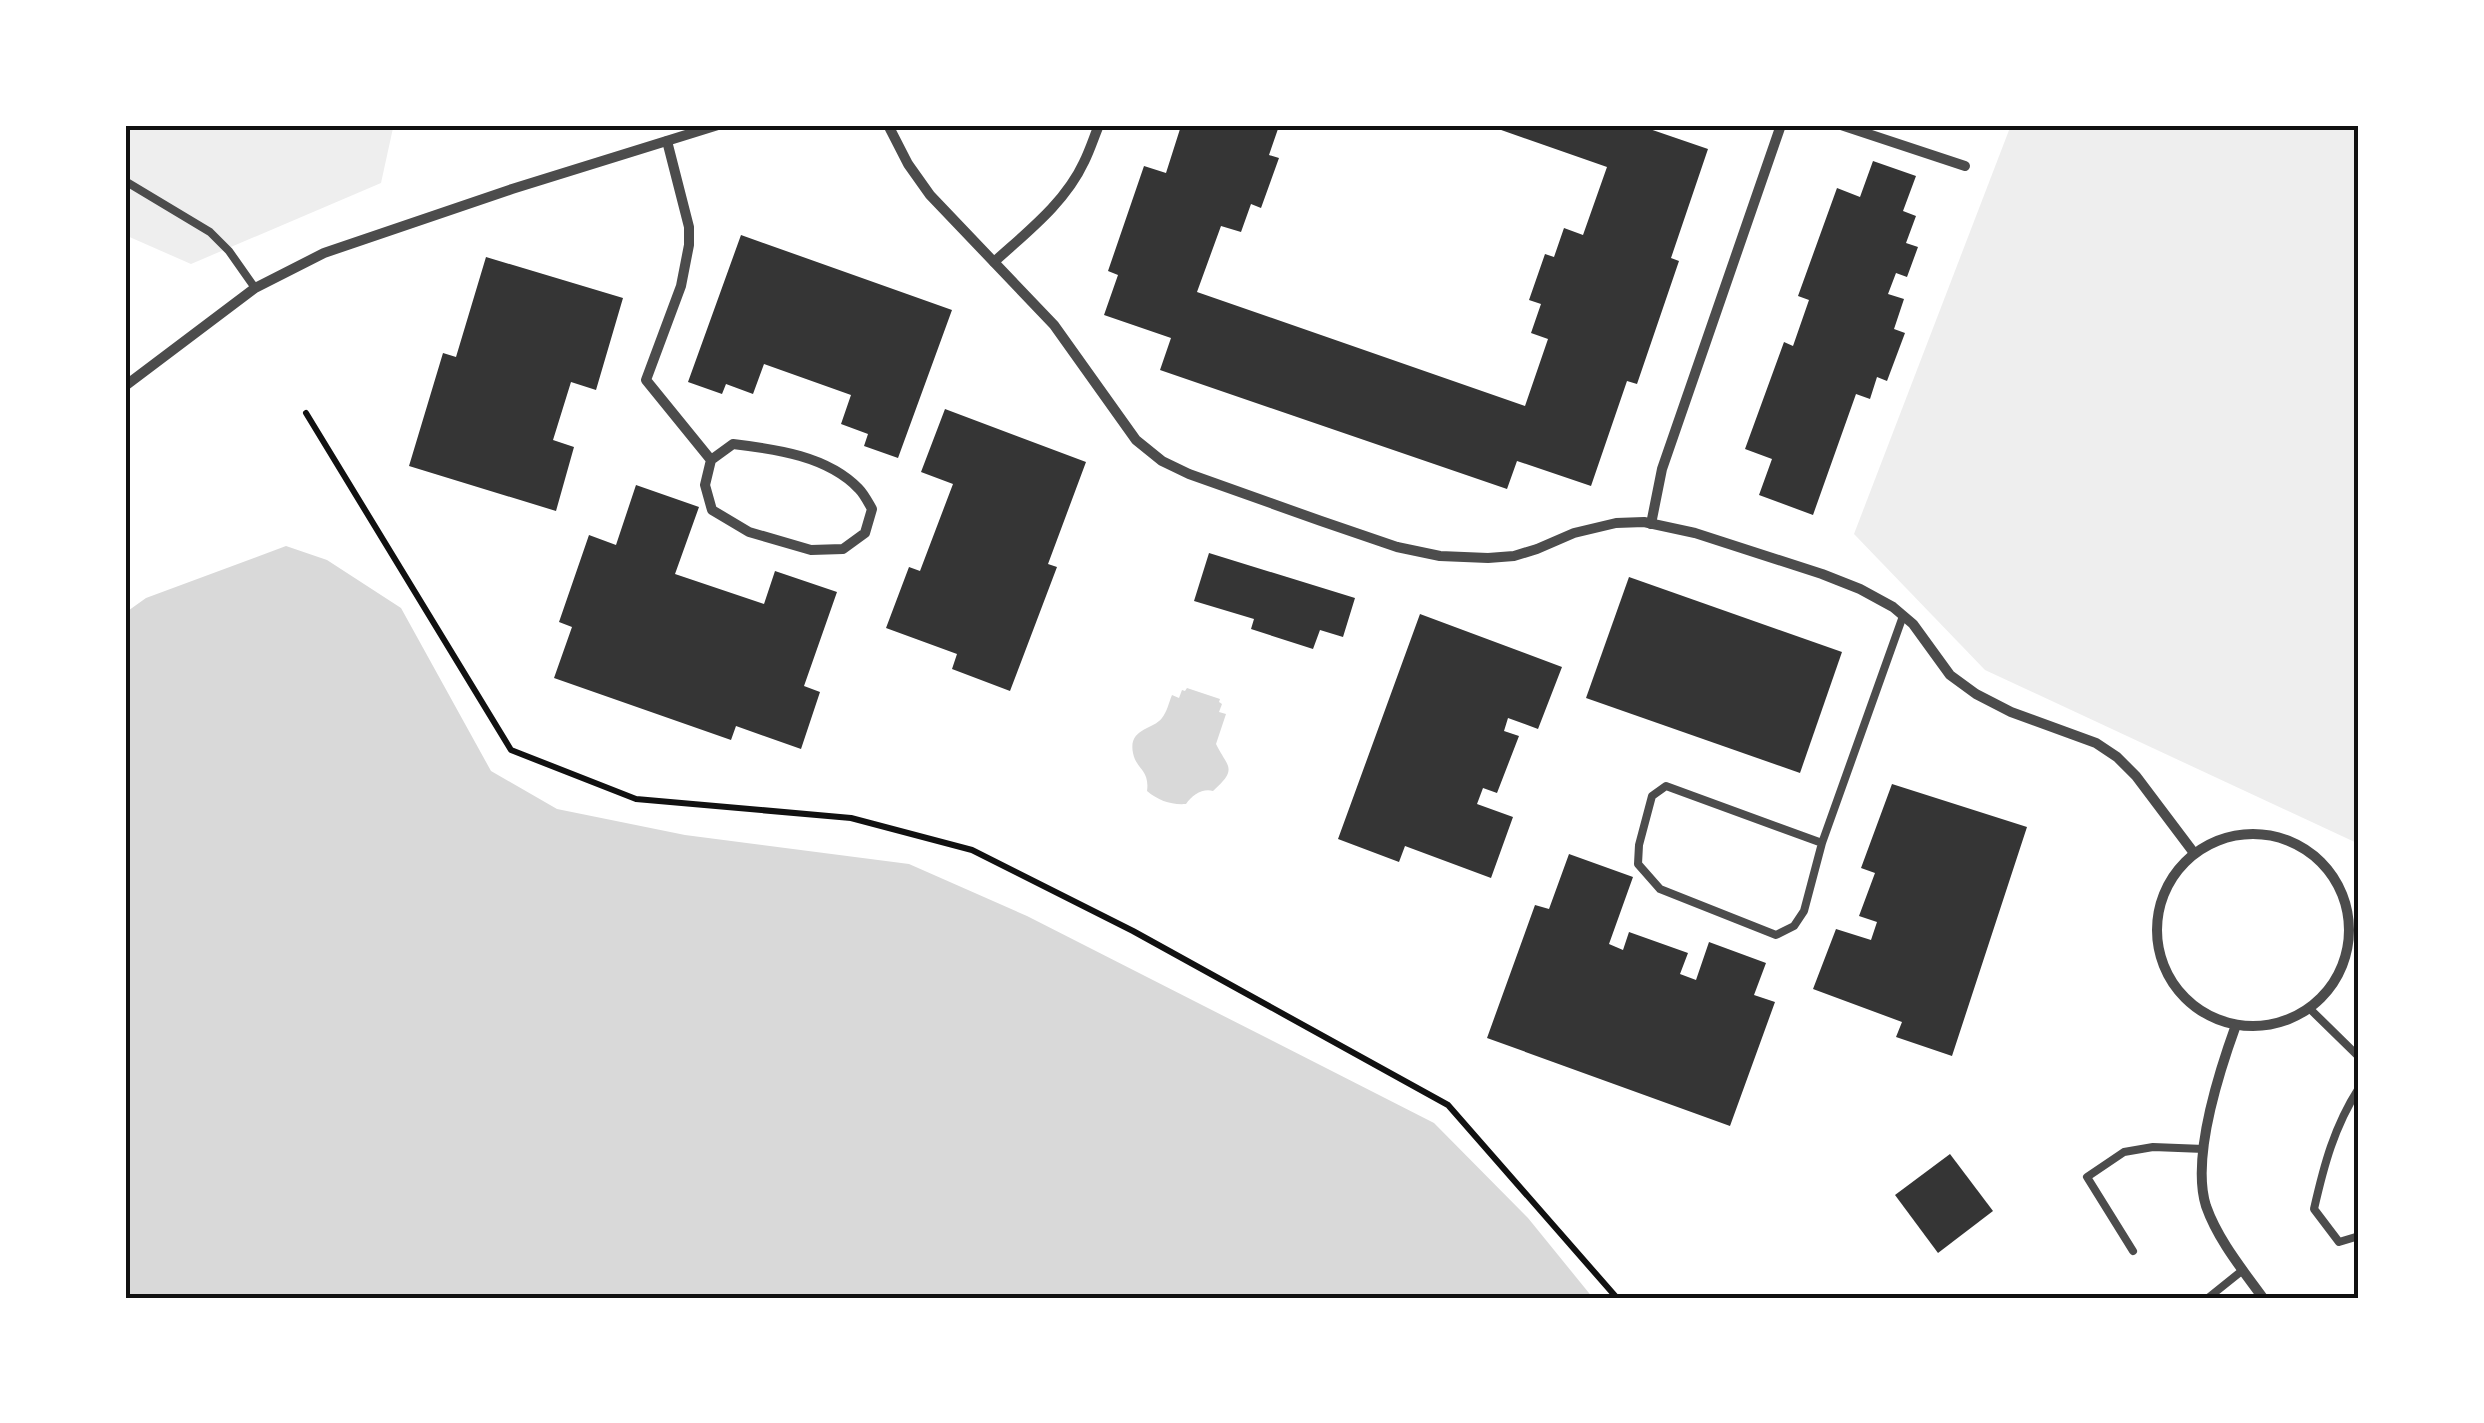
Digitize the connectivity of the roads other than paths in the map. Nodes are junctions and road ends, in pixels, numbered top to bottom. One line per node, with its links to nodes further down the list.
1 (718, 125): 6 (street)
2 (888, 125): 9 (street)
3 (1098, 125): 9 (street)
4 (1780, 125): 13 (street)
5 (1841, 125): 7 (street)
6 (667, 142): 10 (street); 12 (street)
7 (1966, 166)
8 (125, 182): 10 (lane)
9 (994, 262): 13 (street)
10 (255, 288): 11 (street)
11 (125, 386)
12 (711, 460): 12 (street)
13 (1651, 524): 14 (street)
14 (1903, 616): 15 (lane); 16 (street)
15 (1822, 843): 15 (lane)
16 (2194, 852): 17 (street); 19 (street)
17 (2354, 914): 18 (street)
18 (2309, 1008): 19 (street); 20 (lane)
19 (2236, 1025): 22 (street)
20 (2359, 1057)
21 (2359, 1088): 23 (lane)
22 (2204, 1149): 24 (lane); 25 (street)
23 (2359, 1236)
24 (2133, 1251)
25 (2243, 1270): 26 (lane); 27 (street)
26 (2208, 1298)
27 (2263, 1298)

